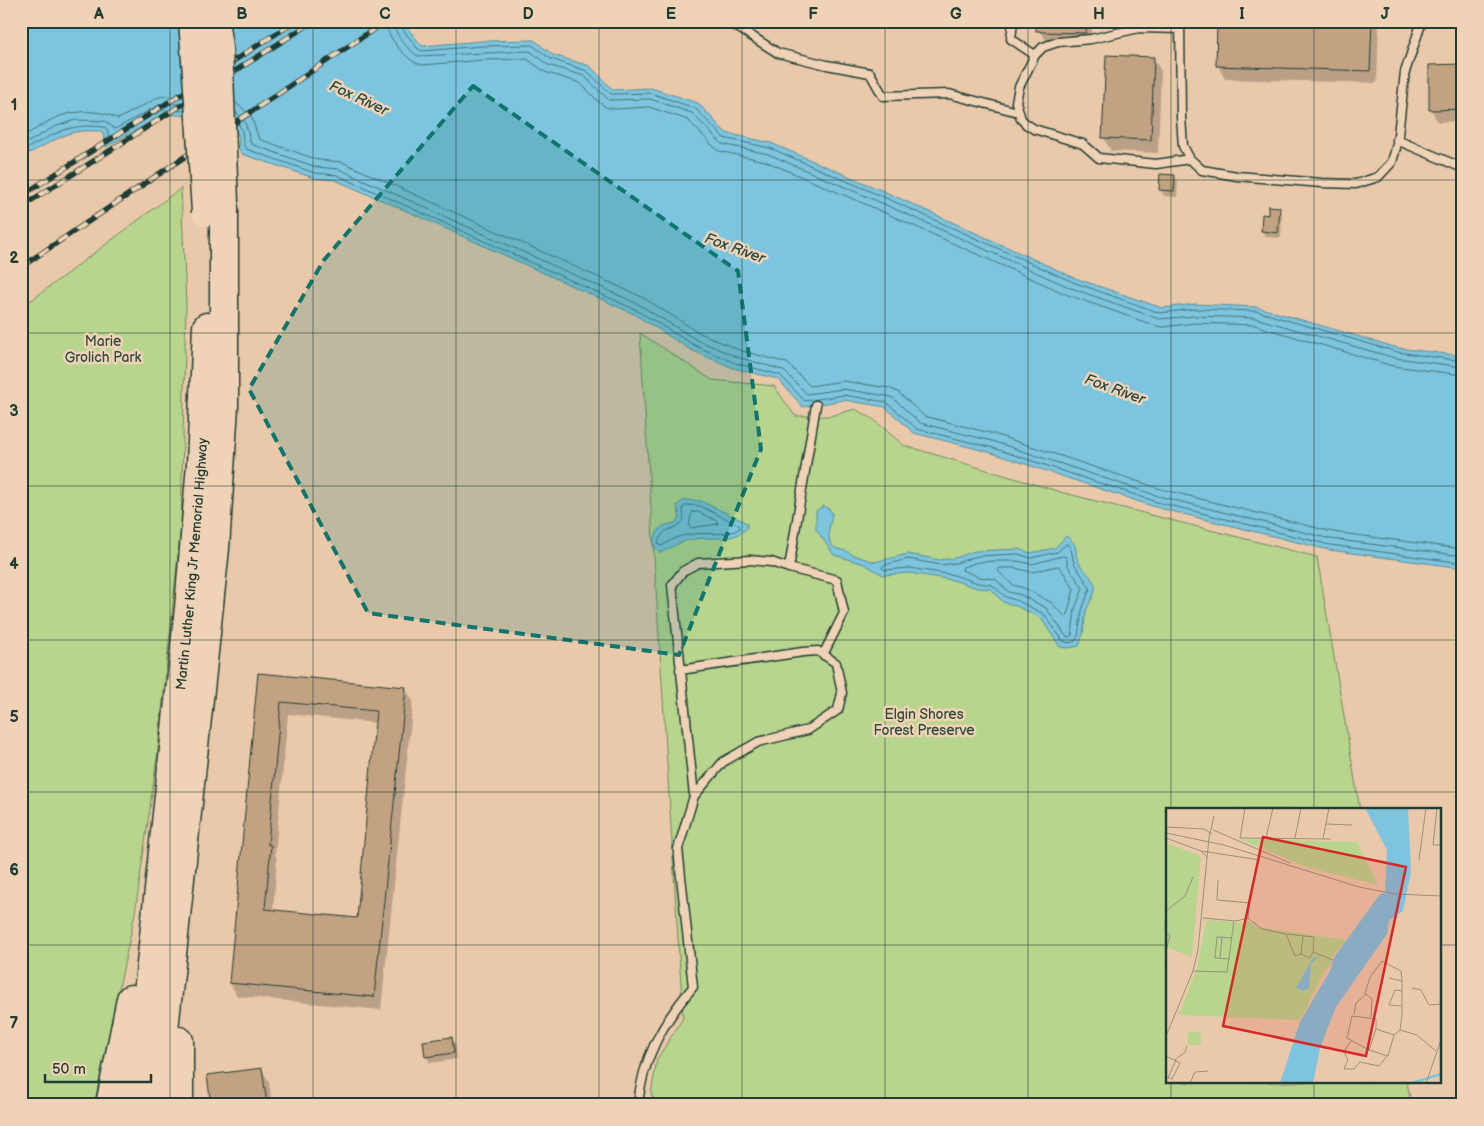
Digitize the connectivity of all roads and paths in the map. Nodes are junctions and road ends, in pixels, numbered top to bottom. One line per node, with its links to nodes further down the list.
1 (192, 21): 14 (highway, Martin Luther King Jr Memorial Highway, bridge)
2 (214, 21): 14 (highway, Martin Luther King Jr Memorial Highway, bridge)
3 (726, 21): 8 (lane)
4 (746, 21): 8 (lane)
5 (1013, 21): 9 (lane)
6 (1422, 21): 11 (lane)
7 (1180, 25): 9 (lane); 12 (lane)
8 (742, 30): 10 (lane)
9 (1035, 55): 10 (lane)
10 (1018, 112): 12 (lane)
11 (1397, 140): 12 (lane); 13 (lane)
12 (1190, 159)
13 (1463, 166)
14 (215, 211): 20 (highway, Martin Luther King Jr Memorial Highway); 21 (highway, Martin Luther King Jr Memorial Highway)
15 (816, 405): 16 (lane)
16 (790, 568): 17 (lane); 18 (lane)
17 (823, 655): 18 (lane); 19 (lane)
18 (680, 670): 19 (lane)
19 (694, 796): 28 (lane)
20 (188, 806): 24 (highway, Martin Luther King Jr Memorial Highway); 25 (highway)
21 (164, 831): 22 (highway); 23 (highway, Martin Luther King Jr Memorial Highway)
22 (110, 1105)
23 (136, 1105)
24 (156, 1105)
25 (179, 1105)
26 (598, 1105): 27 (lane)
27 (611, 1105)
28 (638, 1105)

